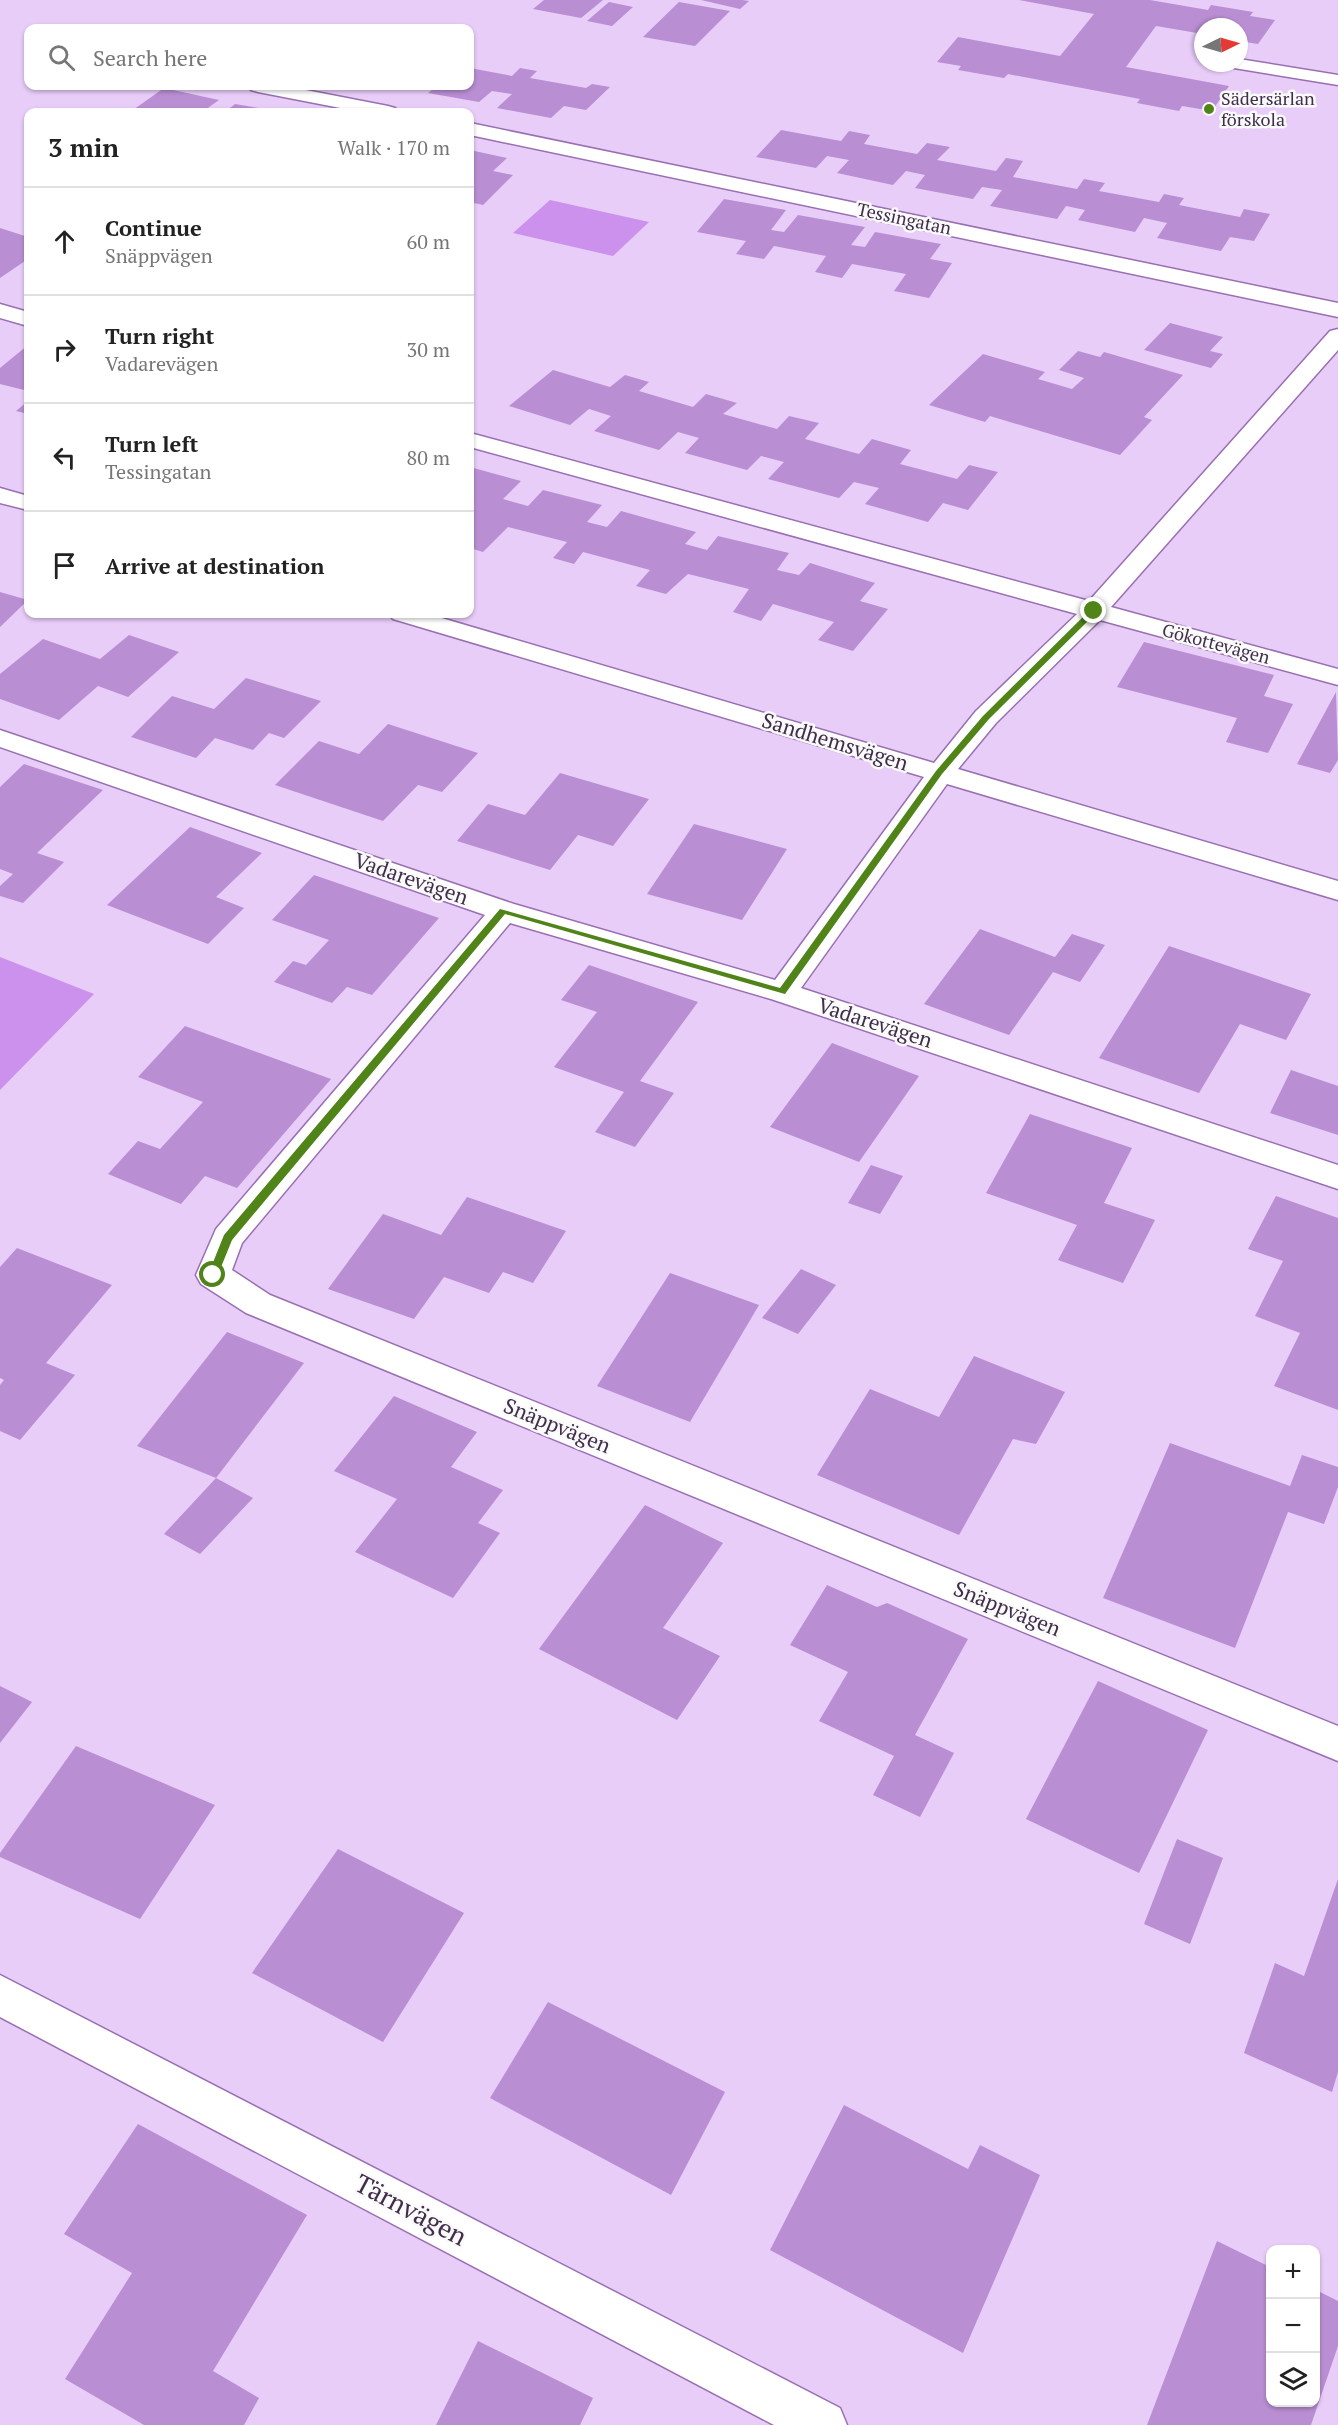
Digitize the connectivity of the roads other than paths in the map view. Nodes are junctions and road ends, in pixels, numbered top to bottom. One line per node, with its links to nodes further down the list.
1 (1248, 65): 2 (lane)
2 (1338, 80)
3 (278, 90): 4 (street)
4 (368, 108)
5 (474, 130): 6 (street, Tessingatan)
6 (1338, 310)
7 (0, 311): 8 (street)
8 (24, 318)
9 (1338, 336): 13 (street)
10 (474, 441): 13 (street)
11 (0, 495): 12 (street)
12 (24, 503)
13 (1094, 611): 15 (street, Gökottevägen); 17 (street)
14 (416, 618): 17 (street, Sandhemsvägen)
15 (1338, 677)
16 (0, 738): 19 (street, Vadarevägen)
17 (939, 772): 18 (street, Sandhemsvägen); 20 (street)
18 (1338, 891)
19 (504, 911): 20 (street, Vadarevägen); 22 (street, Snäppvägen)
20 (782, 992): 21 (street, Vadarevägen)
21 (1338, 1177)
22 (1338, 1744)
23 (0, 1995): 24 (street, Tärnvägen)
24 (823, 2425)

